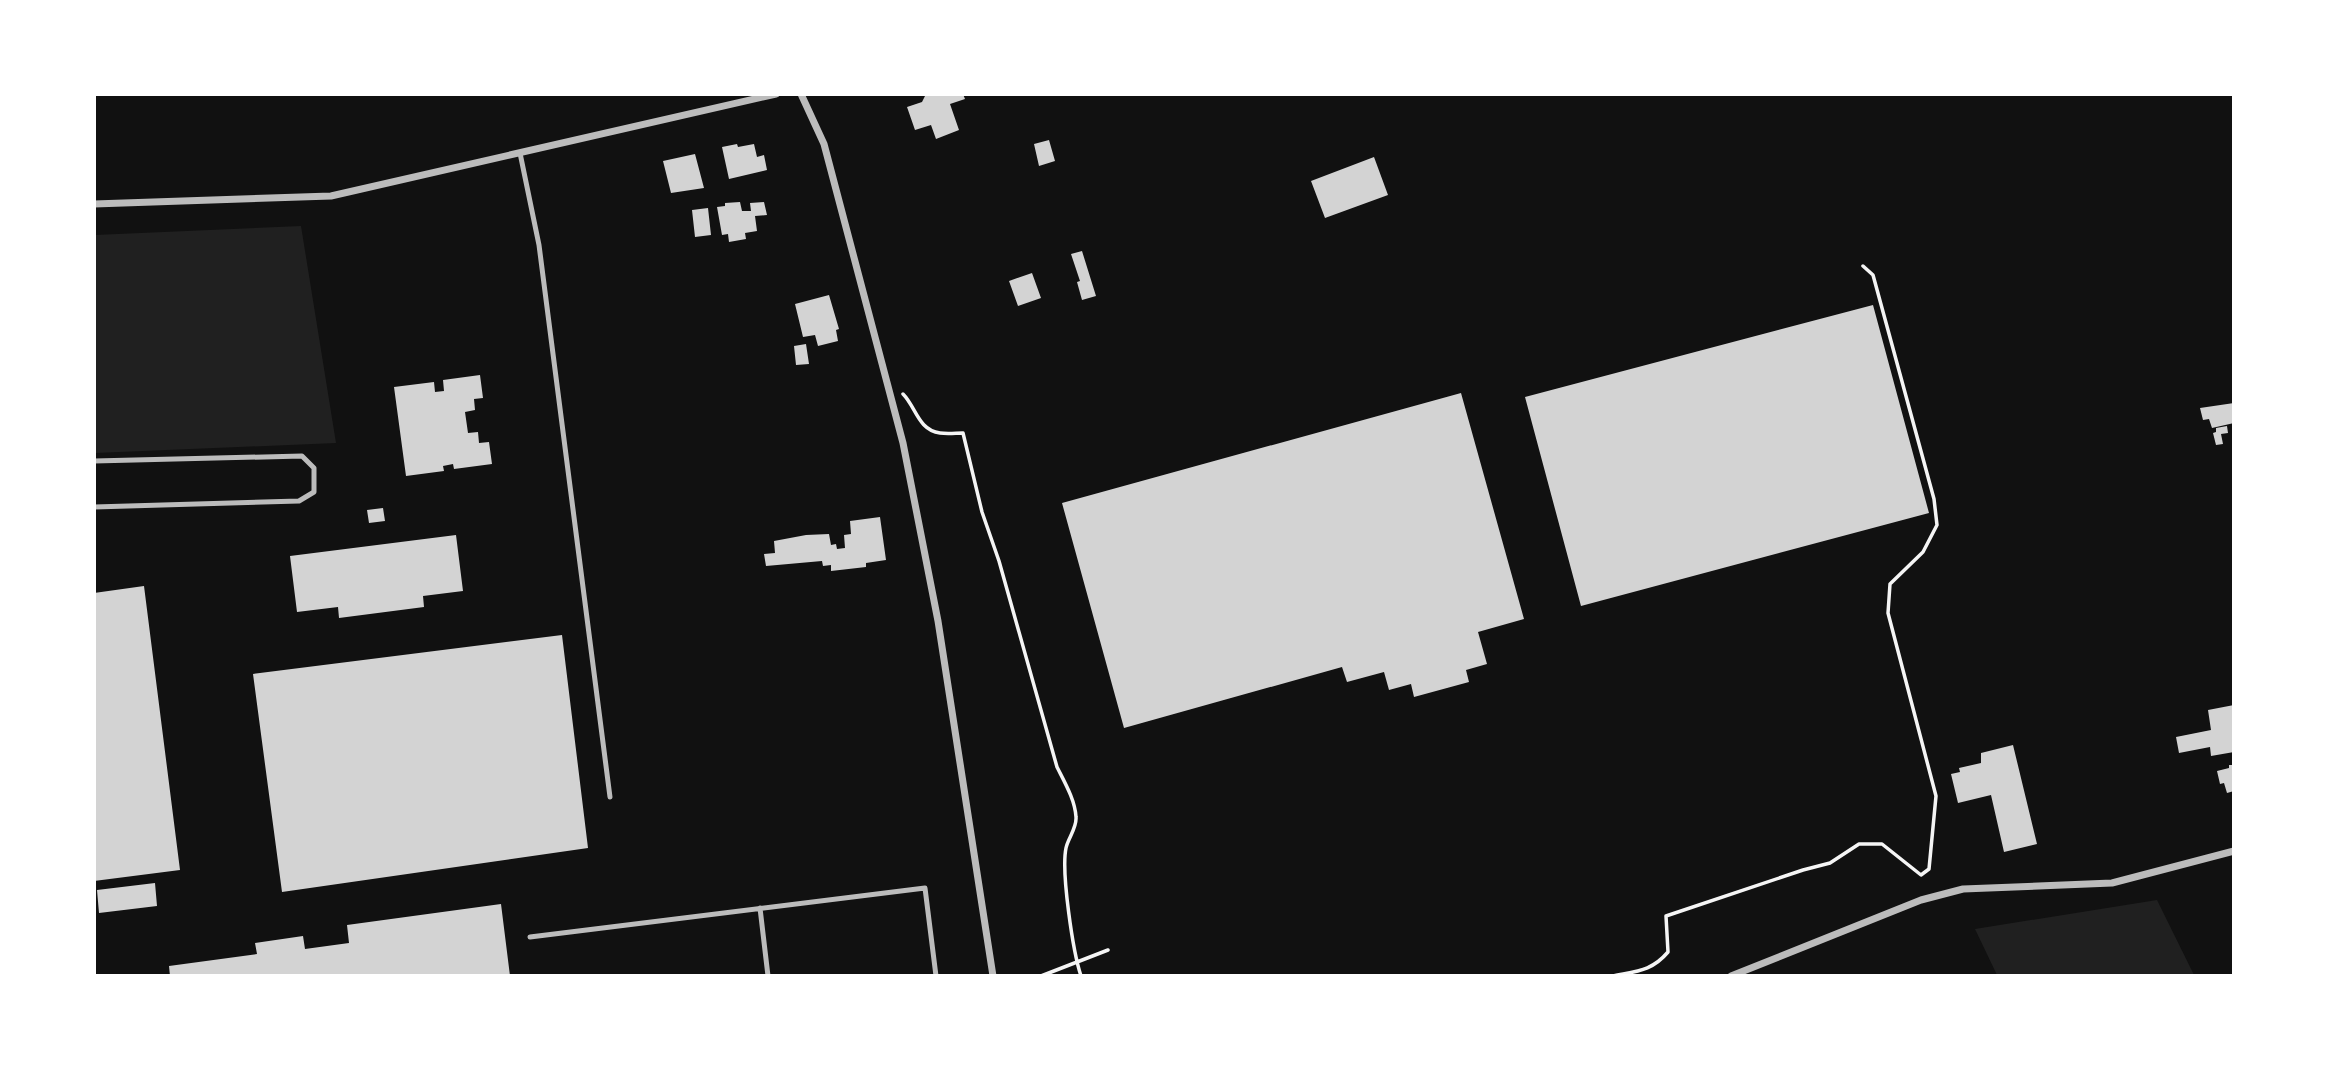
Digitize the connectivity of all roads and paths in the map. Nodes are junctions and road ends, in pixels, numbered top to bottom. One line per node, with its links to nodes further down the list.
1 (776, 94): 3 (street)
2 (801, 94): 6 (street)
3 (520, 153): 4 (street); 9 (lane)
4 (94, 204)
5 (1863, 266): 20 (path)
6 (886, 378): 14 (path); 17 (street)
7 (94, 461): 8 (lane)
8 (94, 507)
9 (610, 797)
10 (2234, 850): 21 (street)
11 (760, 908): 12 (lane); 15 (lane); 16 (lane)
12 (530, 937)
13 (1108, 950): 14 (path)
14 (1076, 960): 18 (path); 19 (path)
15 (768, 975)
16 (936, 975)
17 (993, 975)
18 (1041, 975)
19 (1082, 975)
20 (1613, 975)
21 (1731, 975)

